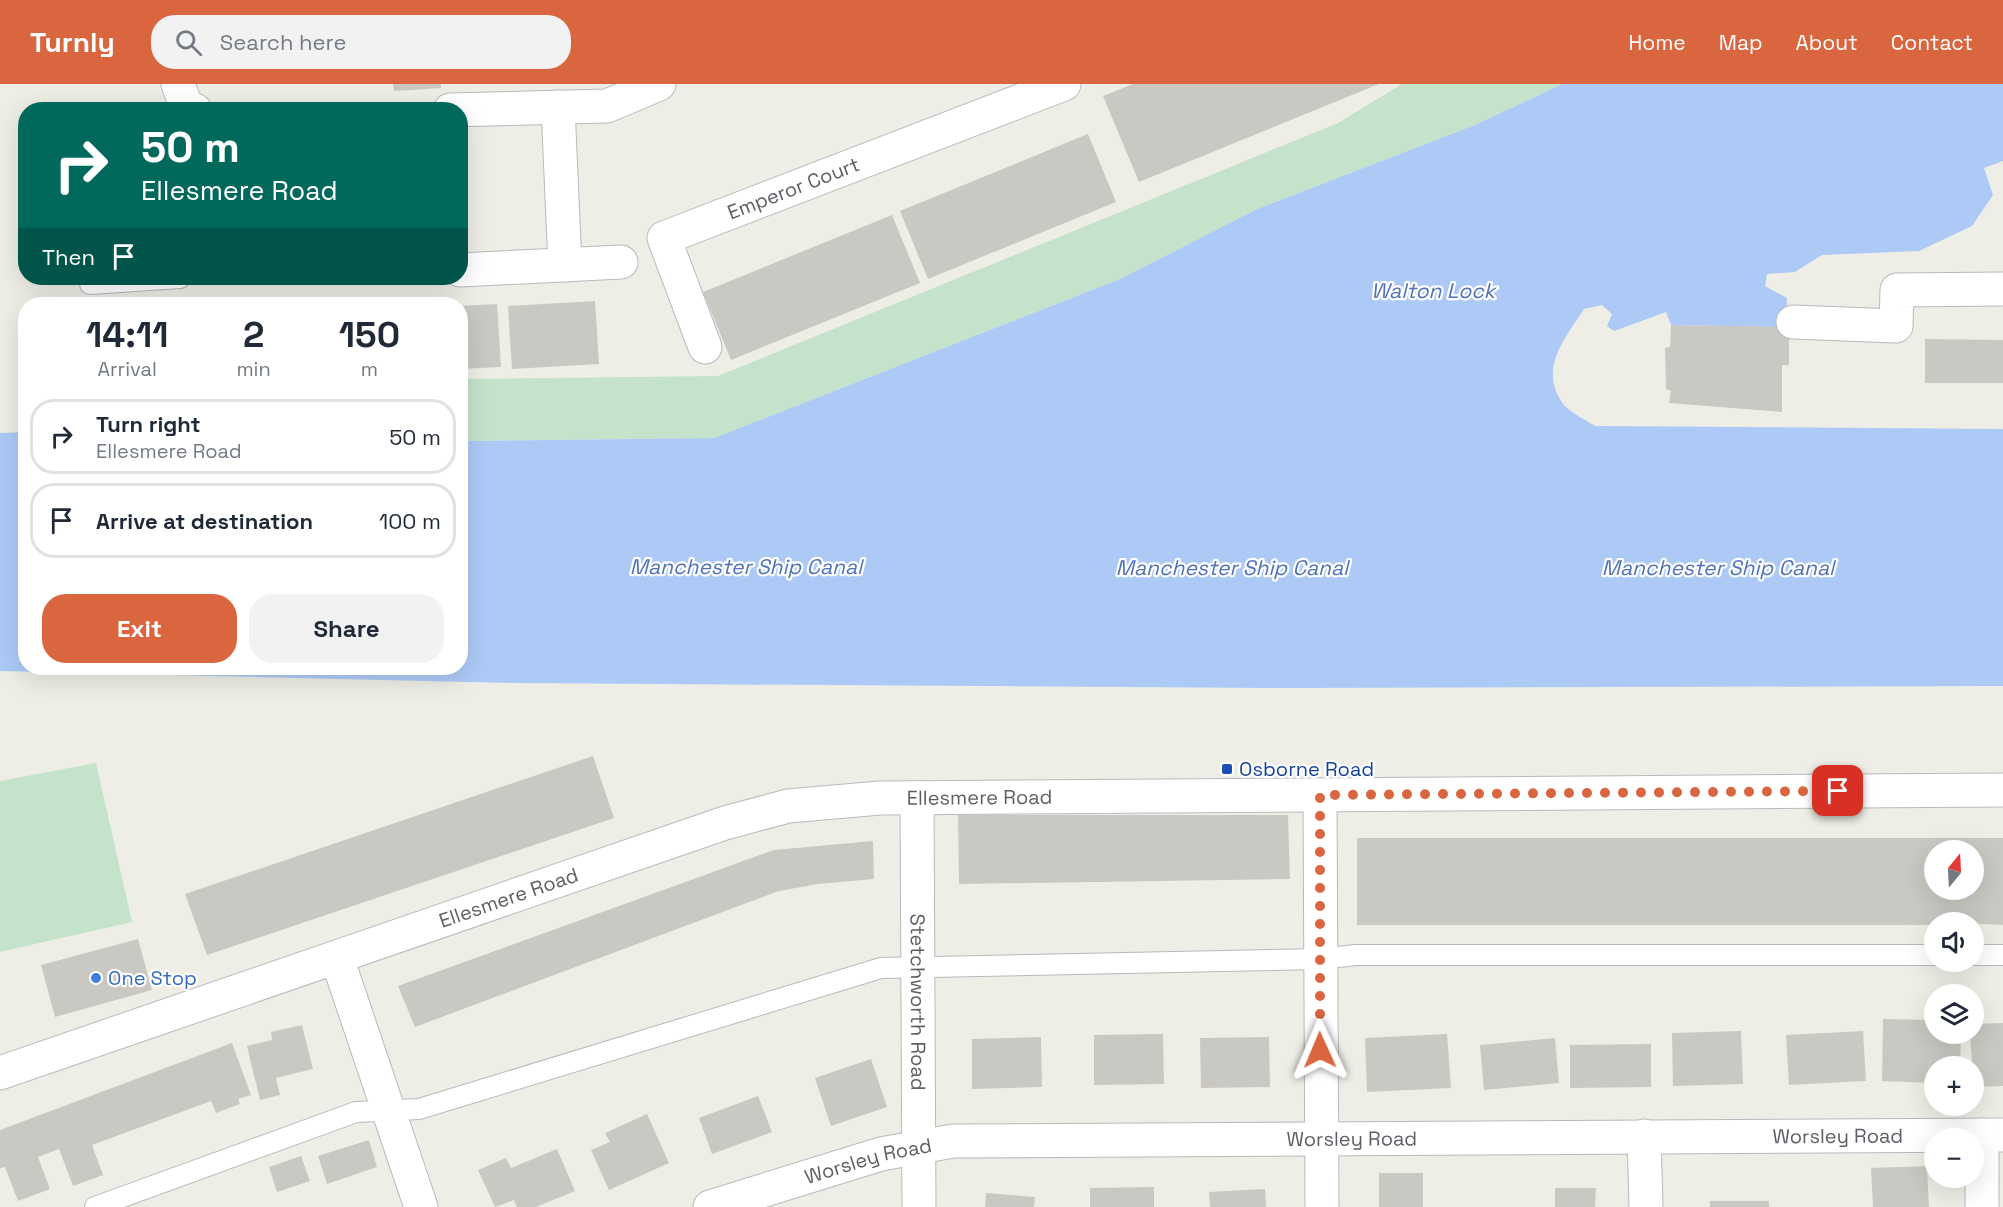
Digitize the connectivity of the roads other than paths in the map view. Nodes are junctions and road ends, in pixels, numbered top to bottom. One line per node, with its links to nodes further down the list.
1 (659, 84): 6 (street)
2 (1064, 84): 3 (street)
3 (1027, 91): 12 (street, Emperor Court)
4 (491, 95): 5 (street); 6 (street)
5 (468, 103)
6 (558, 106): 8 (street)
7 (621, 262): 8 (street)
8 (565, 265): 9 (street)
9 (468, 270)
10 (2003, 289): 11 (street)
11 (1793, 322)
12 (705, 347)
13 (2003, 790): 14 (street, Ellesmere Road)
14 (1320, 795): 15 (street, Ellesmere Road); 20 (street)
15 (917, 798): 19 (street, Ellesmere Road); 21 (street, Stetchworth Road)
16 (1924, 955): 20 (lane)
17 (1984, 955): 18 (lane)
18 (2003, 955)
19 (337, 958): 22 (street, Ellesmere Road); 23 (street)
20 (1319, 959): 21 (lane); 26 (street)
21 (918, 965): 23 (lane); 27 (street, Stetchworth Road)
22 (0, 1073)
23 (388, 1111): 28 (lane); 29 (street)
24 (1993, 1135): 25 (street, Worsley Road); 34 (street)
25 (1644, 1136): 26 (street, Worsley Road); 33 (street)
26 (1322, 1140): 27 (street, Worsley Road); 32 (street)
27 (919, 1146): 30 (street, Worsley Road); 31 (street, Stetchworth Road)
28 (95, 1207)
29 (421, 1207)
30 (710, 1207)
31 (919, 1207)
32 (1322, 1207)
33 (1646, 1207)
34 (1982, 1207)

